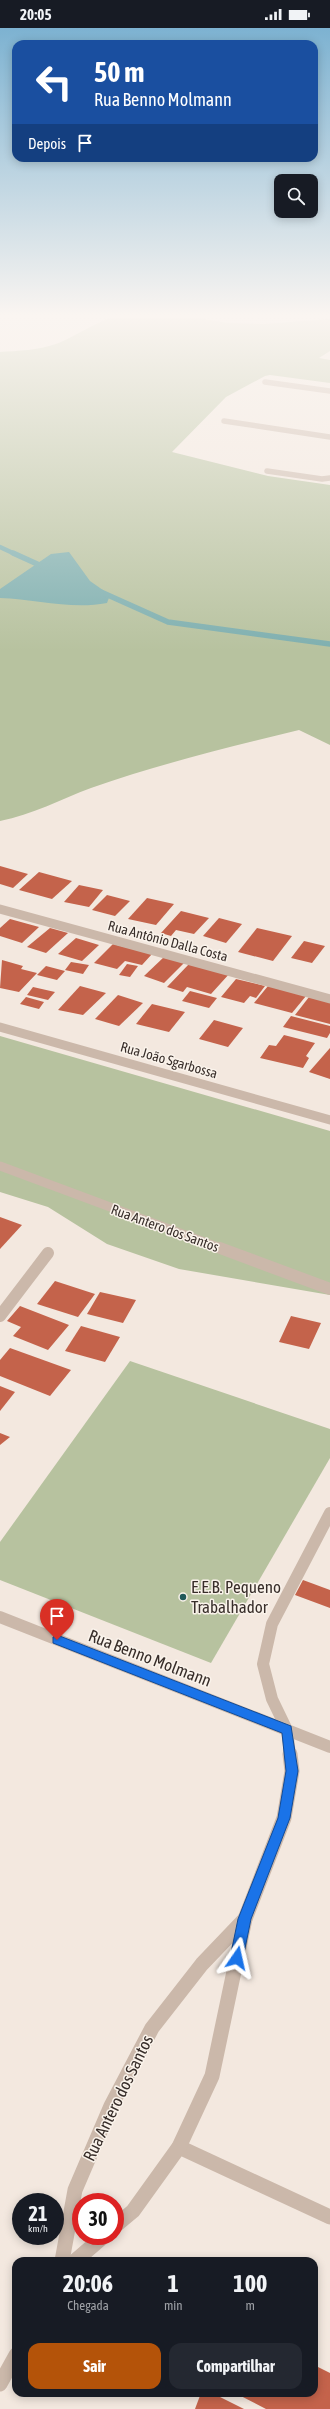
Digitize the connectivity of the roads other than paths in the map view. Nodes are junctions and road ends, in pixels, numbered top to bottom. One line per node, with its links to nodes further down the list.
1 (274, 429): 2 (street)
2 (330, 437)
3 (267, 471): 4 (street)
4 (330, 478)
5 (0, 909): 6 (street, Rua Antônio Dalla Costa)
6 (330, 999)
7 (0, 1027): 8 (street, Rua João Sgarbossa)
8 (330, 1120)
9 (0, 1166): 11 (street, Rua Antero dos Santos)
10 (48, 1253): 12 (street)
11 (330, 1289)
12 (0, 1316)
13 (330, 1513): 15 (street, Rua Antero dos Santos)
14 (0, 1617): 15 (street, Rua Benno Molmann)
15 (287, 1730): 16 (street, Rua Benno Molmann); 17 (street, Rua Antero dos Santos)
16 (330, 1746)
17 (245, 1919): 18 (street, Rua Antero dos Santos); 22 (street, Rua Antero dos Santos)
18 (179, 2147): 19 (street); 20 (street, Rua Antero dos Santos)
19 (330, 2217)
20 (124, 2218)
21 (94, 2245): 23 (street)
22 (63, 2257)
23 (80, 2257)
24 (12, 2362): 25 (street)
25 (0, 2384)

